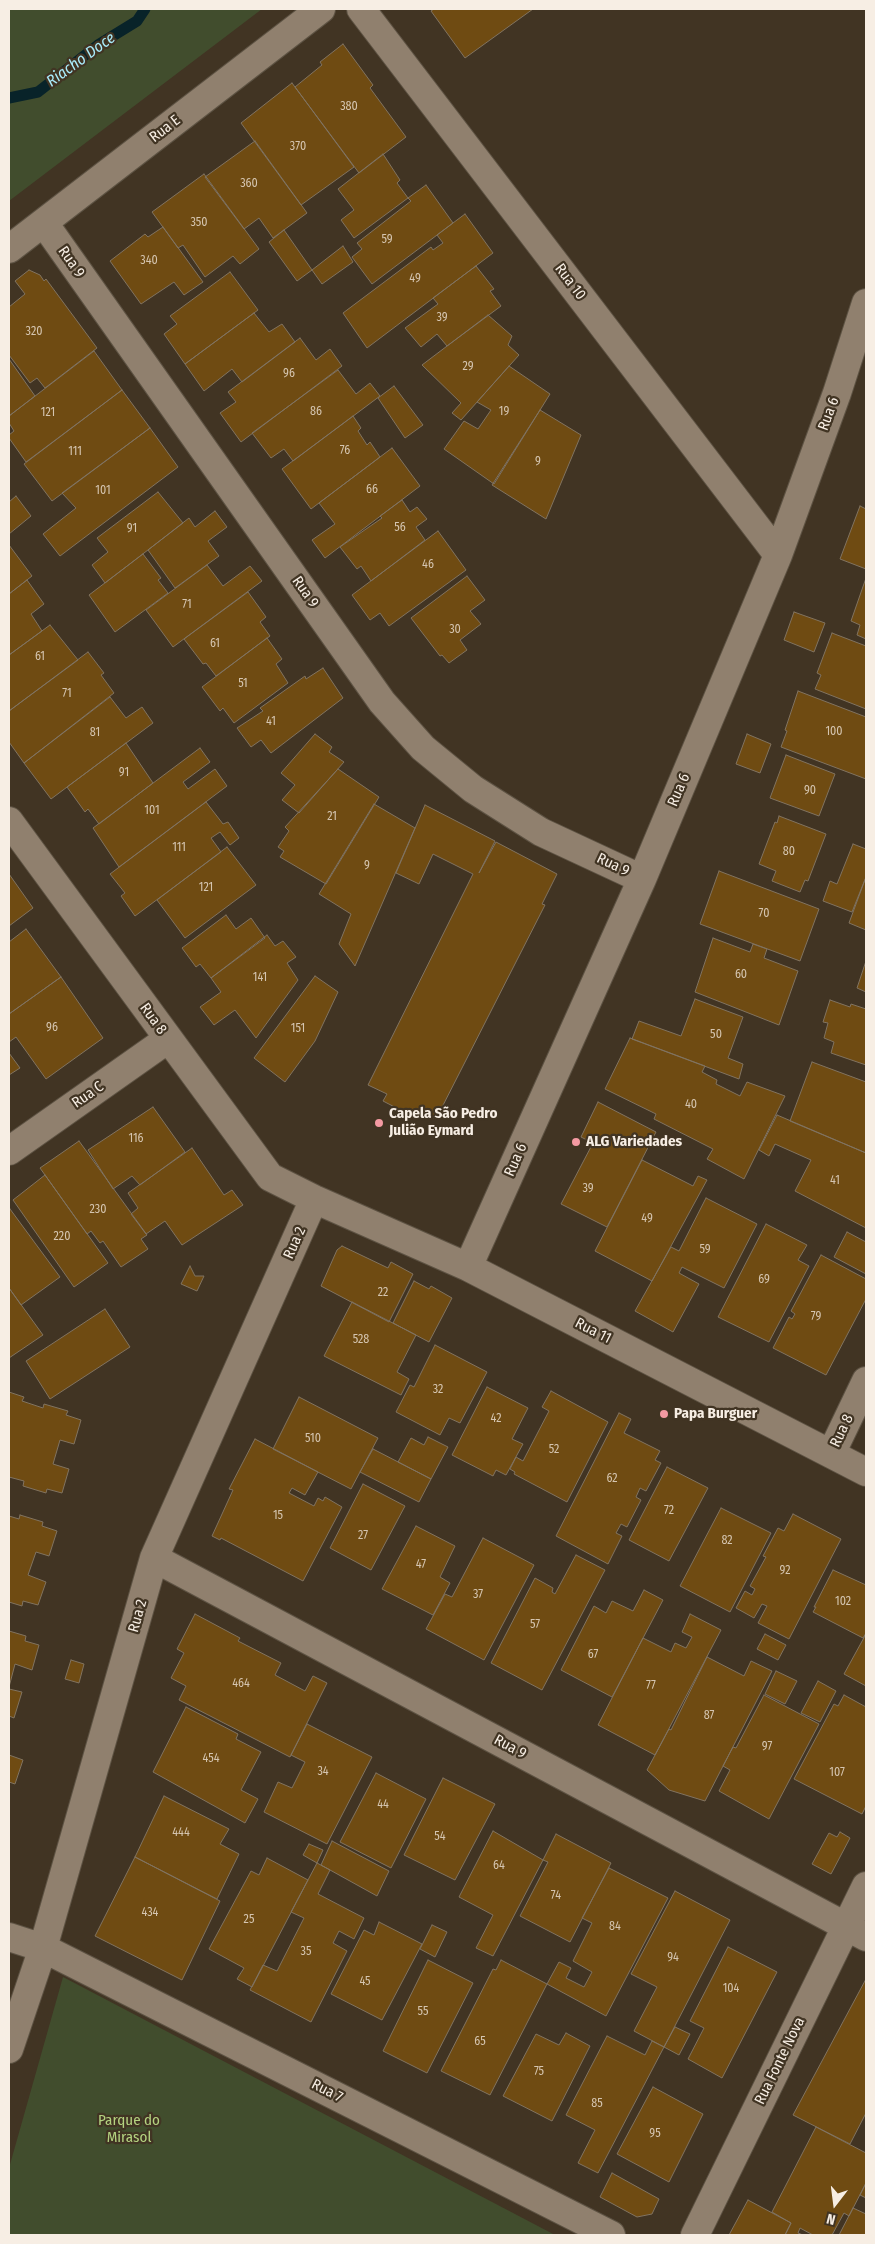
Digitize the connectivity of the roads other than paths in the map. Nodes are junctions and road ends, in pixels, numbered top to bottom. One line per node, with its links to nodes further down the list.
1 (321, 9): 3 (street, Rua E)
2 (361, 9): 6 (street, Rua 10)
3 (44, 223): 4 (street, Rua E); 8 (street, Rua 9)
4 (9, 249)
5 (866, 304): 6 (street, Rua 6)
6 (778, 554): 8 (street, Rua 6)
7 (9, 821): 9 (street, Rua 8)
8 (642, 879): 12 (street, Rua 6)
9 (168, 1039): 10 (street, Rua C); 11 (street, Rua 8)
10 (9, 1151)
11 (314, 1200): 12 (street, Rua 11); 16 (street, Rua 2)
12 (468, 1266): 14 (street, Rua 11)
13 (866, 1381): 14 (street, Rua 8)
14 (832, 1454): 15 (street, Rua 11)
15 (866, 1472)
16 (154, 1558): 18 (street, Rua 9); 20 (street, Rua 2)
17 (866, 1886): 18 (street, Rua Fonte Nova)
18 (856, 1931): 23 (street, Rua Fonte Nova)
19 (9, 1937): 20 (street, Rua 7)
20 (42, 1948): 21 (street, Rua 2); 22 (street, Rua 7)
21 (9, 2049)
22 (611, 2235)
23 (695, 2235)

